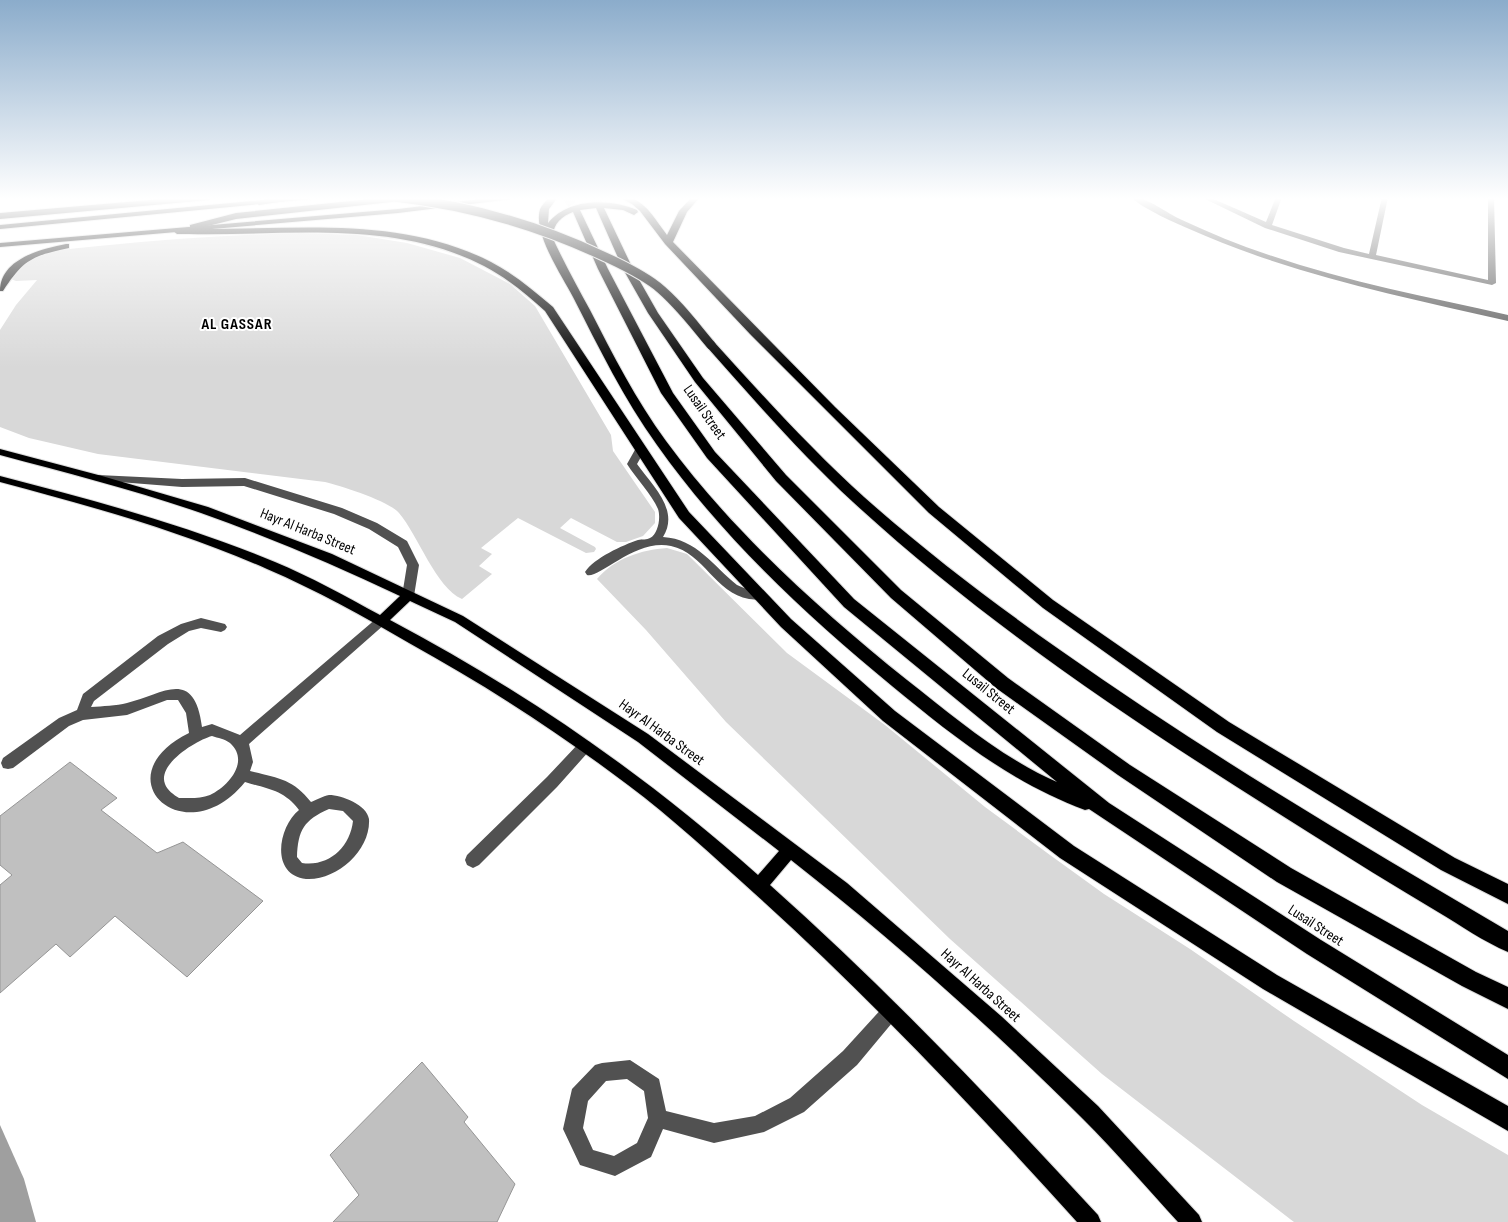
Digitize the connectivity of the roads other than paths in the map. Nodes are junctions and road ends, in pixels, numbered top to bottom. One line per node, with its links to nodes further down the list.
1 (35, 254): 13 (main road)
2 (464, 254): 15 (highway)
3 (556, 254): 32 (highway)
4 (596, 254): 32 (highway, Lusail Street)
5 (598, 254): 37 (highway, bridge)
6 (621, 254): 38 (highway, Lusail Street)
7 (680, 254): 36 (highway)
8 (1259, 254): 14 (street)
9 (1359, 254): 12 (street)
10 (1373, 254): 12 (street)
11 (1491, 254): 12 (street)
12 (1372, 257)
13 (0, 288)
14 (1508, 318)
15 (640, 450): 19 (street); 22 (highway)
16 (0, 452): 17 (main road, Hayr Al Harba Street)
17 (98, 478): 21 (main road, Hayr Al Harba Street); 21 (street)
18 (0, 479): 23 (main road)
19 (656, 540): 20 (street); 22 (street)
20 (591, 572)
21 (408, 596): 23 (main road); 33 (main road, Hayr Al Harba Street)
22 (760, 596): 42 (highway)
23 (381, 621): 27 (street); 28 (main road)
24 (220, 627): 25 (street)
25 (82, 714): 26 (street); 29 (street)
26 (196, 734): 27 (street); 30 (street)
27 (242, 742): 30 (street)
28 (585, 746): 34 (street); 35 (main road)
29 (8, 764)
30 (243, 775): 31 (street)
31 (308, 810): 31 (street)
32 (1102, 810): 40 (highway, Lusail Street)
33 (790, 850): 35 (main road); 44 (main road, Hayr Al Harba Street)
34 (473, 860)
35 (758, 887): 39 (main road)
36 (1508, 894)
37 (1508, 942)
38 (1508, 998)
39 (891, 1011): 41 (street); 43 (main road)
40 (1508, 1068)
41 (658, 1118): 41 (street)
42 (1508, 1119)
43 (1091, 1222)
44 (1192, 1222)

